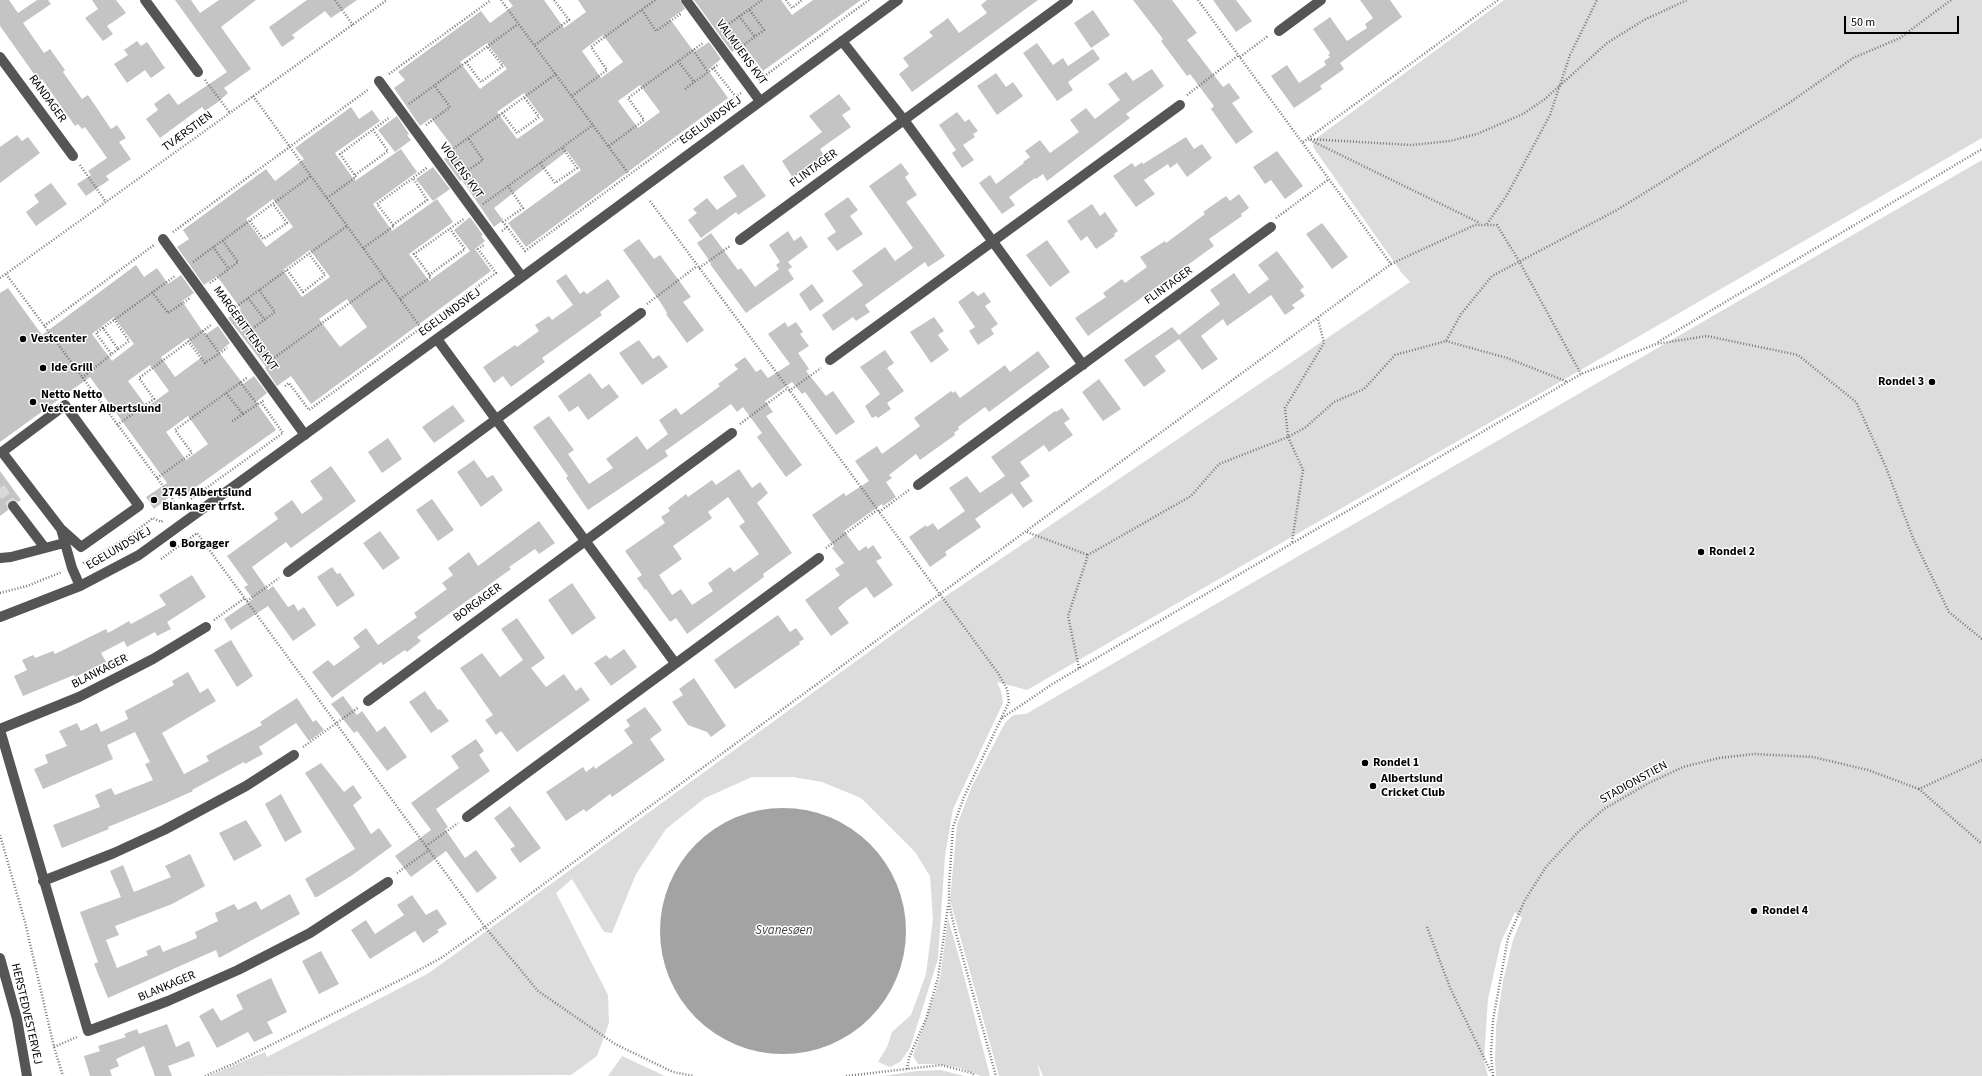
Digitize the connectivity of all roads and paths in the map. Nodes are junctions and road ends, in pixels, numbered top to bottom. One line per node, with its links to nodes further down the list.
1 (145, 0): 39 (street)
2 (335, 0): 24 (path)
3 (387, 0): 24 (path, TVÆRSTIEN)
4 (491, 0): 42 (path)
5 (501, 0): 29 (path)
6 (554, 0): 29 (path)
7 (655, 0): 22 (path)
8 (762, 0): 21 (path)
9 (786, 0): 10 (path)
10 (802, 0)
11 (869, 0): 41 (path)
12 (898, 0): 28 (street, EGELUNDSVEJ)
13 (1068, 0): 56 (street, FLINTAGER)
14 (1198, 0): 33 (path)
15 (1321, 0): 25 (street)
16 (1498, 0): 60 (path)
17 (1597, 0): 45 (path)
18 (1687, 0): 45 (path)
19 (1951, 0): 91 (path)
20 (688, 3): 22 (path); 26 (street, VALMUENS KVT)
21 (749, 9): 23 (path); 27 (path)
22 (642, 10): 49 (path)
23 (740, 16): 26 (path); 27 (path)
24 (353, 25): 48 (path, TVÆRSTIEN)
25 (1279, 31): 33 (path)
26 (712, 36): 32 (path); 35 (street, VALMUENS KVT)
27 (755, 38): 31 (path)
28 (842, 41): 52 (street, EGELUNDSVEJ); 56 (street)
29 (535, 45): 49 (path)
30 (487, 46): 37 (path)
31 (742, 47): 35 (path); 41 (path)
32 (693, 50): 36 (path); 40 (path)
33 (1239, 56): 53 (path); 61 (path)
34 (0, 57): 66 (street, RANDAGER)
35 (728, 57): 38 (path); 46 (street, VALMUENS KVT)
36 (678, 60): 43 (path); 62 (path)
37 (466, 62)
38 (713, 68): 40 (path); 51 (path)
39 (198, 72): 54 (path)
40 (708, 72): 43 (path)
41 (764, 76): 46 (path)
42 (379, 81): 58 (street, VIOLENS KVT); 63 (path)
43 (694, 82): 47 (path)
44 (434, 85): 58 (path)
45 (1559, 85): 60 (path); 79 (path)
46 (750, 87): 51 (path); 52 (street, VALMUENS KVT)
47 (685, 89)
48 (253, 96): 54 (path, TVÆRSTIEN); 63 (path)
49 (572, 96): 62 (path)
50 (524, 97): 55 (path)
51 (736, 97): 81 (path)
52 (760, 101): 98 (street, EGELUNDSVEJ)
53 (1180, 105): 88 (street)
54 (230, 113): 75 (path, TVÆRSTIEN)
55 (502, 113)
56 (904, 120): 87 (street, FLINTAGER); 88 (street)
57 (372, 130): 69 (path)
58 (416, 132): 72 (street, VIOLENS KVT)
59 (468, 138): 72 (path)
60 (1308, 139): 61 (path); 78 (path)
61 (1302, 142): 71 (path)
62 (608, 146): 68 (path)
63 (289, 147): 85 (path); 110 (path)
64 (562, 147): 67 (path)
65 (1982, 149): 116 (path)
66 (73, 156): 75 (path)
67 (540, 163)
68 (628, 173)
69 (355, 175)
70 (412, 178): 80 (path)
71 (1329, 179): 82 (path); 92 (path)
72 (452, 181): 84 (street, VIOLENS KVT)
73 (508, 186): 81 (path)
74 (650, 201): 93 (path)
75 (106, 202): 96 (path, TVÆRSTIEN)
76 (273, 204): 77 (path)
77 (250, 221)
78 (1480, 223): 79 (path); 92 (path)
79 (1487, 224): 91 (path)
80 (393, 225)
81 (507, 227): 84 (path)
82 (1271, 227): 121 (street, FLINTAGER)
83 (450, 229): 97 (path)
84 (493, 238): 98 (street, VIOLENS KVT); 110 (path)
85 (163, 239): 100 (street, MARGERITTENS KVT); 108 (path)
86 (223, 240): 94 (path)
87 (740, 240): 93 (path)
88 (993, 243): 120 (street); 121 (street)
89 (213, 248): 94 (path)
90 (309, 254): 95 (path)
91 (1519, 261): 115 (path); 122 (path)
92 (1391, 264): 106 (path)
93 (698, 267): 104 (path); 125 (path)
94 (229, 269): 100 (path)
95 (287, 270)
96 (6, 274): 99 (path, TVÆRSTIEN); 108 (path)
97 (429, 275)
98 (522, 277): 112 (street, EGELUNDSVEJ)
99 (0, 278)
100 (200, 290): 102 (path); 113 (street, MARGERITTENS KVT)
101 (260, 290): 107 (path)
102 (152, 292)
103 (248, 298): 107 (path)
104 (641, 313): 131 (street)
105 (114, 319): 117 (path)
106 (1317, 319): 135 (path); 143 (path)
107 (265, 320): 113 (path)
108 (44, 326): 137 (path)
109 (103, 328): 119 (path)
110 (421, 328): 127 (path)
111 (203, 331): 118 (path)
112 (437, 339): 131 (street); 134 (street, EGELUNDSVEJ)
113 (237, 340): 118 (path); 127 (street, MARGERITTENS KVT)
114 (188, 341): 118 (path)
115 (1446, 341): 124 (path); 135 (path)
116 (1656, 344): 122 (path); 160 (path)
117 (118, 349)
118 (219, 353)
119 (112, 355)
120 (830, 360): 125 (path)
121 (1083, 365): 136 (street, FLINTAGER)
122 (1582, 374): 124 (path)
123 (240, 382): 129 (path)
124 (1568, 382): 146 (path)
125 (788, 390): 133 (path); 140 (path)
126 (226, 393): 130 (path)
127 (275, 393): 128 (path); 134 (street, MARGERITTENS KVT)
128 (261, 402): 129 (path); 138 (path)
129 (257, 404): 130 (path)
130 (243, 414): 132 (path)
131 (496, 420): 144 (street); 153 (street)
132 (231, 422)
133 (732, 433): 144 (street, BORGAGER)
134 (305, 435): 154 (street, EGELUNDSVEJ)
135 (1288, 437): 146 (path); 148 (path)
136 (918, 485): 140 (path)
137 (174, 501)
138 (187, 503)
139 (13, 506): 147 (street)
140 (878, 511): 150 (path); 156 (path)
141 (167, 517): 152 (path)
142 (61, 530): 142 (street); 145 (street)
143 (1026, 531): 148 (path); 156 (path)
144 (585, 541): 161 (street); 163 (street, BORGAGER)
145 (64, 543): 147 (street); 152 (street)
146 (1292, 543): 162 (path)
147 (45, 548): 149 (street)
148 (1088, 555): 162 (path)
149 (0, 558)
150 (819, 558): 161 (street)
151 (161, 559): 157 (path)
152 (72, 568): 154 (street); 155 (path)
153 (288, 572): 157 (path)
154 (80, 586): 158 (street, EGELUNDSVEJ)
155 (0, 593)
156 (940, 595): 164 (path); 178 (path)
157 (246, 599): 159 (path); 165 (path)
158 (0, 617)
159 (206, 627): 166 (street, BLANKAGER)
160 (1982, 639)
161 (675, 663): 170 (street)
162 (1079, 668): 164 (path)
163 (368, 701): 165 (path)
164 (1002, 718): 177 (path)
165 (336, 724): 167 (path); 173 (path)
166 (0, 730): 175 (street, BLANKAGER)
167 (294, 755): 175 (street)
168 (1982, 760): 169 (path)
169 (1920, 789): 172 (path, STADIONSTIEN); 184 (path, STADIONSTIEN)
170 (467, 816): 173 (path)
171 (0, 835): 182 (path)
172 (1982, 844)
173 (426, 846): 174 (path)
174 (429, 850): 176 (path); 178 (path)
175 (42, 881): 181 (street, BLANKAGER)
176 (388, 882): 181 (street, BLANKAGER)
177 (949, 903): 183 (path); 191 (path)
178 (485, 927): 187 (path); 188 (path)
179 (1427, 927): 184 (path)
180 (0, 958): 185 (street, HERSTEDVESTERVEJ)
181 (88, 1030): 182 (path)
182 (54, 1047): 186 (path)
183 (907, 1069): 189 (path); 190 (path)
184 (1493, 1075)
185 (27, 1076)
186 (63, 1076)
187 (206, 1076)
188 (694, 1076)
189 (846, 1076)
190 (975, 1076)
191 (996, 1076)

